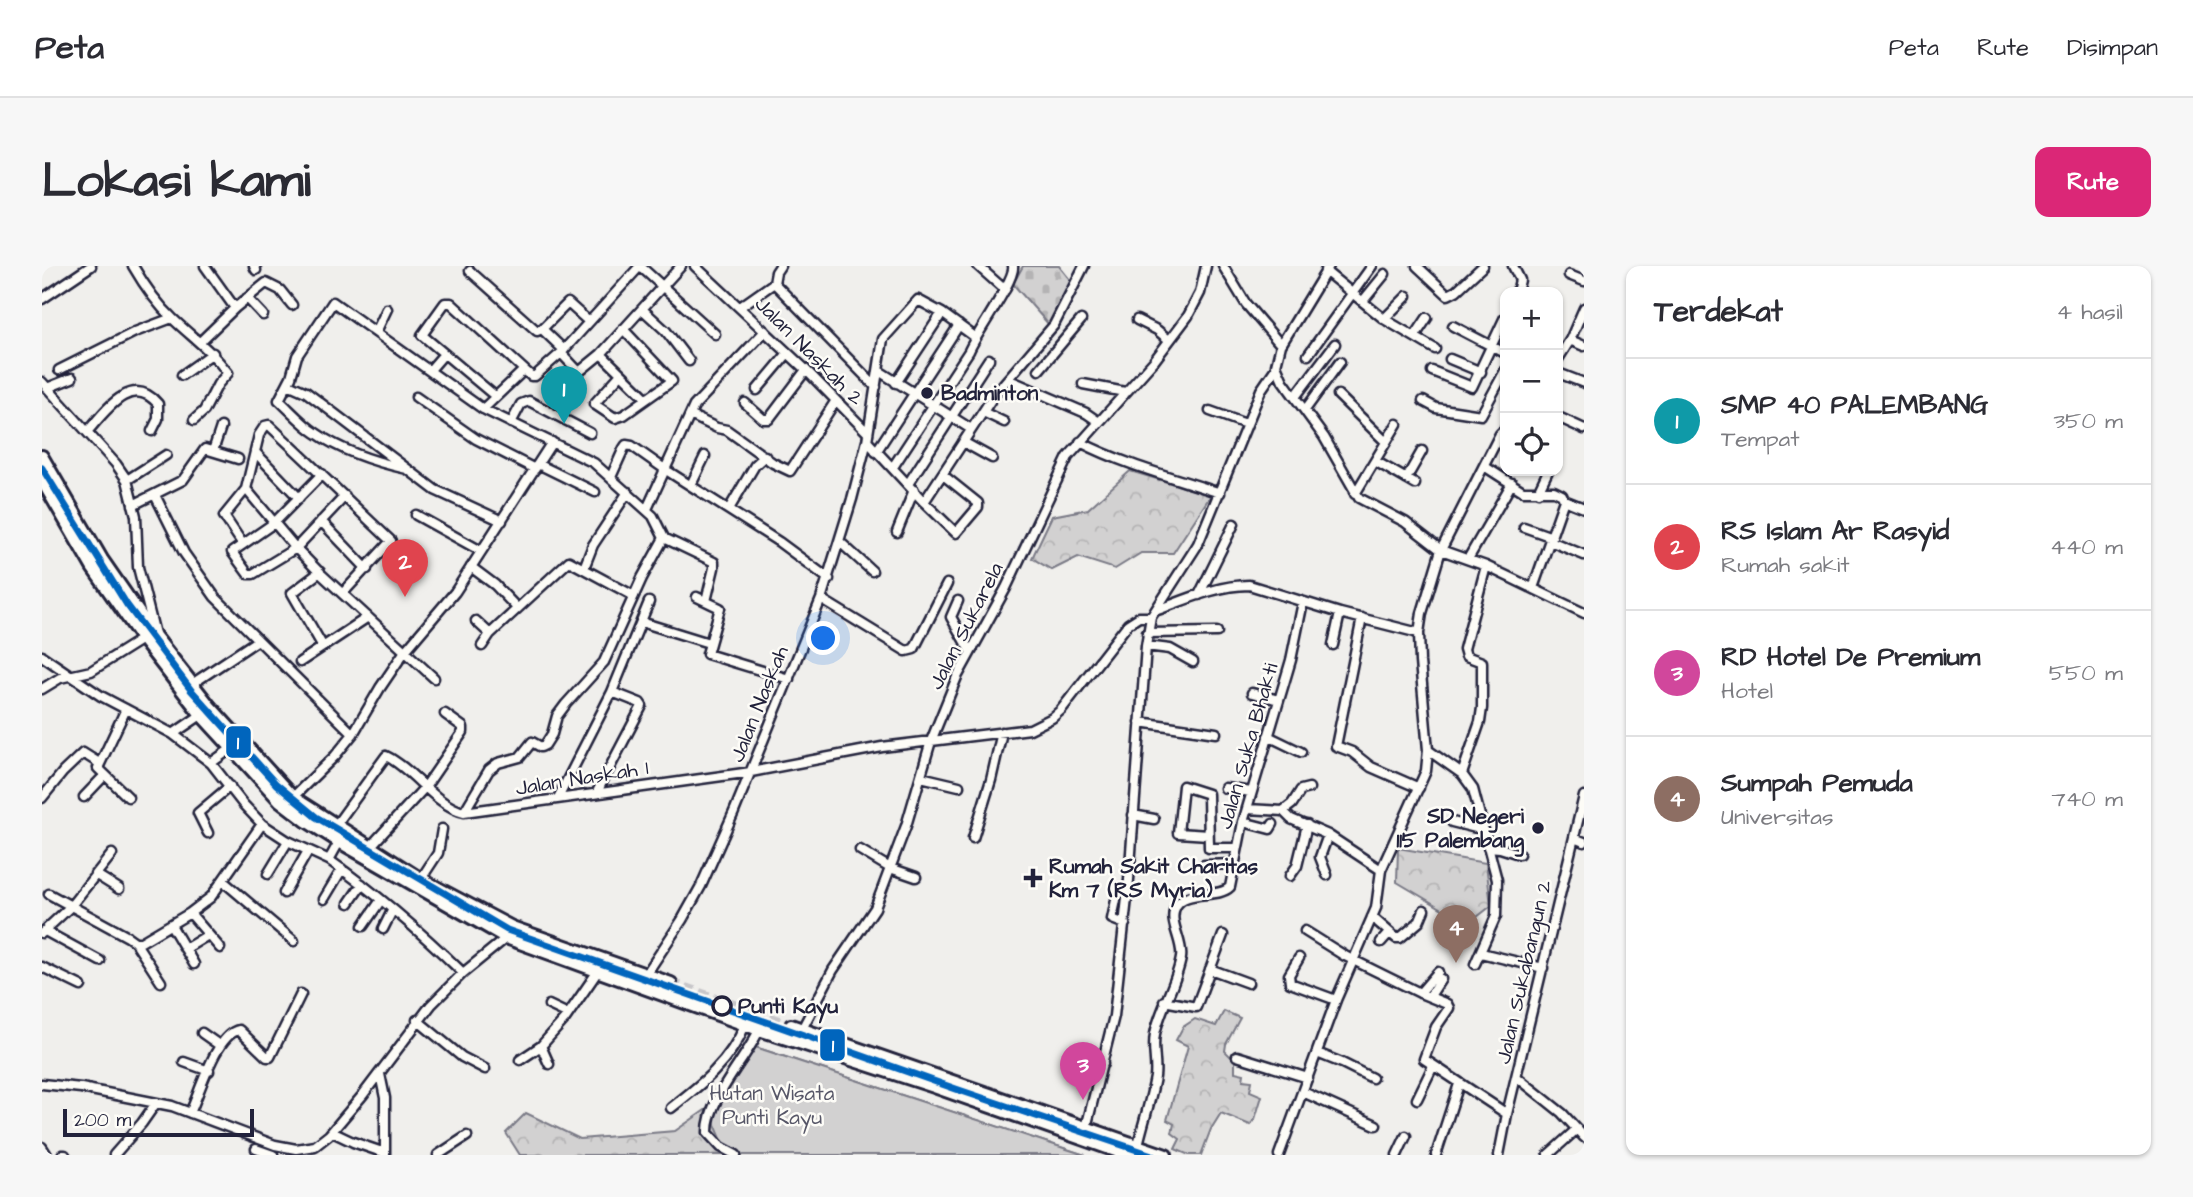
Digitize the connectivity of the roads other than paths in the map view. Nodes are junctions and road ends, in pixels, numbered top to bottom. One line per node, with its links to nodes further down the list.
1 (91, 266): 29 (street)
2 (133, 266): 39 (street)
3 (205, 266): 32 (street)
4 (640, 266): 23 (street); 44 (street)
5 (681, 266): 23 (street)
6 (695, 266): 33 (street, Jalan Naskah 2)
7 (780, 266): 22 (street)
8 (978, 266): 25 (street)
9 (1013, 266): 25 (street)
10 (1084, 266): 52 (street)
11 (1206, 266): 56 (street, Jalan Sukarela)
12 (1223, 266): 61 (street)
13 (1373, 266): 26 (street)
14 (1417, 266): 15 (street)
15 (1483, 266)
16 (1513, 266): 24 (street)
17 (1327, 268): 26 (street); 61 (street)
18 (470, 271): 48 (street)
19 (1385, 274): 30 (street)
20 (1569, 275): 21 (street)
21 (1584, 281)
22 (774, 283): 33 (street); 98 (street)
23 (662, 286): 36 (street); 53 (street)
24 (1518, 287)
25 (1004, 290): 55 (street)
26 (1352, 292): 30 (street); 72 (street)
27 (1407, 296): 43 (street)
28 (247, 298): 31 (street); 32 (street); 38 (street)
29 (42, 299)
30 (1363, 301): 43 (street)
31 (292, 305)
32 (236, 307): 58 (street)
33 (740, 307): 50 (street, Jalan Naskah 2)
34 (1584, 308): 57 (street)
35 (387, 309): 51 (street)
36 (642, 309): 49 (street); 75 (street)
37 (942, 313): 45 (street); 83 (street, Jalan Naskah); 93 (street)
38 (264, 316)
39 (172, 318): 58 (street); 78 (street)
40 (1427, 318): 54 (street)
41 (1081, 320): 59 (street)
42 (1137, 320): 56 (street)
43 (1384, 320): 54 (street)
44 (588, 321): 48 (street); 66 (street)
45 (959, 325): 55 (street); 102 (street)
46 (1453, 326): 62 (street)
47 (1500, 328): 62 (street)
48 (542, 329): 66 (street)
49 (622, 329): 70 (street); 107 (street)
50 (765, 331): 69 (street, Jalan Naskah 2); 116 (street)
51 (376, 332): 79 (street); 95 (street)
52 (1049, 332): 59 (street); 115 (street)
53 (715, 334)
54 (1415, 336): 64 (street)
55 (975, 337): 111 (street)
56 (1169, 340): 101 (street, Jalan Sukarela)
57 (1570, 340): 63 (street); 67 (street)
58 (201, 341): 68 (street)
59 (1065, 342): 82 (street)
60 (1335, 344): 106 (street)
61 (1281, 345): 77 (street)
62 (1492, 346): 65 (street); 86 (street)
63 (1584, 346)
64 (1434, 349)
65 (1500, 350)
66 (562, 351): 80 (street); 85 (street)
67 (1563, 351)
68 (213, 353): 88 (street); 119 (street)
69 (788, 353): 81 (street, Jalan Naskah 2); 100 (street)
70 (601, 354): 85 (street); 87 (street)
71 (443, 355): 79 (street); 80 (street); 104 (street)
72 (1308, 355)
73 (989, 359): 117 (street)
74 (1450, 359): 86 (street)
75 (689, 360)
76 (1340, 362): 113 (street)
77 (1276, 368): 106 (street); 123 (street)
78 (59, 370)
79 (430, 370): 112 (street)
80 (524, 370): 104 (street)
81 (806, 370): 109 (street, Jalan Naskah 2); 110 (street)
82 (1039, 370)
83 (879, 371): 93 (street); 98 (street, Jalan Naskah)
84 (1432, 371): 86 (street)
85 (579, 372): 99 (street)
86 (1481, 372)
87 (621, 374): 107 (street); 107 (street)
88 (182, 375)
89 (1563, 375): 94 (street)
90 (72, 378): 97 (street)
91 (1500, 381): 108 (street)
92 (1014, 382): 121 (street)
93 (896, 383): 102 (street)
94 (1584, 383)
95 (288, 384): 151 (street); 151 (street)
96 (1083, 384): 101 (street)
97 (45, 385): 129 (street)
98 (876, 387): 131 (street, Jalan Naskah)
99 (564, 389)
100 (757, 390)
101 (1125, 393): 121 (street, Jalan Sukarela)
102 (913, 394): 111 (street); 140 (street)
103 (1338, 395): 136 (street)
104 (495, 396): 112 (street)
105 (416, 397): 149 (street)
106 (1295, 397): 113 (street)
107 (646, 398)
108 (1423, 401)
109 (835, 402): 131 (street, Jalan Naskah 2); 144 (street)
110 (744, 403)
111 (931, 405): 117 (street); 150 (street)
112 (483, 409): 122 (street)
113 (1305, 410): 169 (street)
114 (1210, 411): 123 (street)
115 (983, 412): 120 (street); 126 (street)
116 (690, 415): 144 (street); 152 (street)
117 (951, 417): 126 (street); 163 (street)
118 (1563, 419): 127 (street)
119 (194, 420)
120 (1004, 422)
121 (1099, 422): 135 (street, Jalan Sukarela)
122 (511, 423): 130 (street); 133 (street)
123 (1246, 424): 168 (street)
124 (1396, 424): 136 (street)
125 (222, 427): 137 (street)
126 (971, 429): 134 (street)
127 (1584, 429)
128 (152, 431): 129 (street)
129 (86, 432): 158 (street)
130 (590, 433)
131 (867, 437): 140 (street, Jalan Naskah 2); 190 (street, Jalan Naskah)
132 (1500, 438): 148 (street)
133 (552, 442): 149 (street); 156 (street)
134 (963, 442): 145 (street); 154 (street)
135 (1080, 442): 168 (street); 234 (street, Jalan Sukarela)
136 (1386, 442): 147 (street)
137 (213, 451): 146 (street); 170 (street)
138 (1422, 451): 157 (street)
139 (255, 452): 153 (street); 164 (street); 172 (street)
140 (876, 452): 150 (street, Jalan Naskah 2)
141 (166, 454): 158 (street)
142 (42, 456): 186 (highway)
143 (705, 456): 162 (street)
144 (765, 456): 178 (street)
145 (992, 458)
146 (238, 459)
147 (1376, 461): 157 (street); 169 (street)
148 (1484, 466): 160 (street); 193 (street)
149 (537, 467): 165 (street); 181 (street)
150 (893, 467): 163 (street, Jalan Naskah 2)
151 (407, 469): 181 (street)
152 (666, 470): 156 (street); 162 (street); 177 (street)
153 (322, 474): 171 (street); 172 (street)
154 (943, 475): 174 (street); 174 (street, Jalan Naskah 2)
155 (1546, 476): 167 (street)
156 (611, 477): 166 (street)
157 (1406, 479): 161 (street)
158 (127, 480): 175 (street)
159 (42, 481): 189 (highway)
160 (1512, 483): 167 (street); 196 (street)
161 (1415, 484)
162 (691, 485): 178 (street)
163 (911, 487): 174 (street, Jalan Naskah 2); 185 (street)
164 (246, 489): 182 (street); 191 (street)
165 (595, 492)
166 (628, 492): 177 (street); 199 (street)
167 (1538, 492): 173 (street)
168 (1220, 493): 216 (street)
169 (1355, 494): 193 (street)
170 (155, 495): 175 (street); 227 (street)
171 (345, 496): 180 (street); 200 (street)
172 (299, 498): 182 (street)
173 (1564, 500): 176 (street); 188 (street)
174 (924, 502)
175 (133, 505): 225 (street)
176 (1584, 508)
177 (647, 509): 187 (street)
178 (729, 509): 203 (street)
179 (416, 515): 194 (street)
180 (321, 521): 192 (street); 200 (street)
181 (502, 521): 194 (street)
182 (274, 523): 191 (street); 192 (street)
183 (1234, 524): 207 (street)
184 (1524, 527): 188 (street)
185 (897, 532)
186 (87, 534): 189 (highway); 225 (highway)
187 (664, 538): 208 (street); 228 (street)
188 (1551, 539): 195 (street); 205 (street)
189 (76, 540): 226 (highway)
190 (840, 542): 201 (street); 203 (street, Jalan Naskah)
191 (242, 543): 192 (street)
192 (296, 548): 202 (street)
193 (1441, 550): 196 (street); 222 (street)
194 (481, 551): 198 (street)
195 (1584, 555)
196 (1468, 559): 197 (street)
197 (1486, 566): 205 (street); 262 (street)
198 (471, 568): 213 (street); 233 (street)
199 (584, 568): 208 (street); 213 (street)
200 (367, 569): 206 (street)
201 (872, 571)
202 (320, 572): 206 (street); 229 (street)
203 (829, 579): 209 (street, Jalan Naskah)
204 (947, 584): 209 (street)
205 (1533, 588): 214 (street)
206 (343, 593): 217 (street)
207 (1199, 595): 212 (street, Jalan Naskah 1); 216 (street, Jalan Naskah 1)
208 (634, 596): 281 (street)
209 (821, 599): 240 (street, Jalan Naskah)
210 (958, 601): 234 (street)
211 (649, 602): 220 (street)
212 (1303, 602): 215 (street, Jalan Naskah 1); 245 (street, Jalan Suka Bhakti)
213 (517, 608): 223 (street)
214 (1584, 612)
215 (1339, 613): 218 (street, Jalan Naskah 1); 230 (street)
216 (1153, 614): 224 (street); 250 (street, Jalan Naskah 1)
217 (368, 617): 229 (street); 233 (street)
218 (1362, 618): 222 (street, Jalan Naskah 1); 270 (street)
219 (476, 621): 223 (street)
220 (641, 622): 228 (street); 243 (street)
221 (1217, 632): 224 (street)
222 (1419, 633): 257 (street)
223 (490, 634): 231 (street)
224 (1147, 634): 232 (street)
225 (156, 636): 241 (highway)
226 (142, 639): 238 (street); 248 (highway)
227 (258, 640): 241 (street); 253 (street)
228 (709, 643): 240 (street)
229 (322, 645): 236 (street)
230 (1333, 645)
231 (482, 646)
232 (1146, 646): 237 (street); 249 (street)
233 (405, 651): 239 (street); 253 (street)
234 (970, 651): 255 (street, Jalan Sukarela)
235 (42, 656): 238 (street)
236 (300, 662)
237 (1193, 662)
238 (71, 675): 242 (street); 246 (street)
239 (434, 678)
240 (789, 679): 261 (street, Jalan Naskah)
241 (192, 684): 276 (highway)
242 (42, 689)
243 (612, 692): 271 (street); 278 (street)
244 (1252, 693): 245 (street)
245 (1279, 700): 254 (street, Jalan Suka Bhakti)
246 (126, 709): 252 (street); 259 (street)
247 (445, 714): 266 (street)
248 (201, 715): 252 (street); 256 (highway)
249 (1140, 722): 251 (street); 282 (street)
250 (1002, 732): 255 (street, Jalan Naskah 1); 295 (street)
251 (1216, 733)
252 (173, 734): 260 (street)
253 (353, 734): 276 (street)
254 (1269, 736): 258 (street); 272 (street, Jalan Suka Bhakti)
255 (931, 741): 261 (street, Jalan Naskah 1); 264 (street, Jalan Sukarela)
256 (232, 748): 260 (street); 298 (highway)
257 (1428, 750): 262 (street); 270 (street)
258 (1301, 751)
259 (99, 763): 263 (street); 277 (street)
260 (211, 763): 265 (street)
261 (751, 772): 271 (street, Jalan Naskah 1); 359 (street, Jalan Naskah)
262 (1462, 774): 291 (street)
263 (104, 776): 274 (street); 275 (street)
264 (921, 777): 267 (street); 310 (street, Jalan Sukarela)
265 (230, 786): 286 (street); 292 (street)
266 (426, 786): 281 (street); 288 (street); 300 (street)
267 (958, 786)
268 (1225, 788): 272 (street)
269 (1309, 788): 280 (street)
270 (1419, 788): 312 (street)
271 (597, 792): 278 (street, Jalan Naskah 1)
272 (1251, 792): 279 (street, Jalan Suka Bhakti)
273 (1584, 796): 296 (street, Jalan Sukabangun 2)
274 (84, 797)
275 (128, 797)
276 (293, 797): 288 (highway)
277 (42, 798)
278 (558, 798): 281 (street, Jalan Naskah 1)
279 (1247, 809): 280 (street); 284 (street, Jalan Suka Bhakti)
280 (1283, 811): 289 (street)
281 (464, 812)
282 (1133, 815): 283 (street); 333 (street)
283 (1154, 819)
284 (1243, 822): 287 (street); 302 (street, Jalan Suka Bhakti)
285 (1452, 822): 291 (street)
286 (262, 824): 297 (street); 319 (street)
287 (1273, 824)
288 (335, 825): 300 (highway)
289 (1307, 825): 294 (street); 316 (street)
290 (442, 829): 318 (street)
291 (1484, 830): 301 (street)
292 (208, 833)
293 (1208, 835): 293 (street); 302 (street)
294 (1328, 835): 312 (street); 315 (street)
295 (973, 838)
296 (1574, 838): 299 (street); 355 (street, Jalan Sukabangun 2)
297 (288, 841): 304 (street); 314 (street)
298 (339, 842): 307 (street); 342 (highway)
299 (1584, 842)
300 (370, 847): 318 (highway)
301 (1488, 847): 306 (street); 348 (street)
302 (1237, 848): 308 (street, Jalan Suka Bhakti)
303 (860, 850): 310 (street)
304 (308, 851): 307 (street); 322 (street)
305 (112, 854): 313 (street)
306 (1519, 854)
307 (329, 860): 311 (street)
308 (1234, 864): 309 (street); 368 (street, Jalan Suka Bhakti)
309 (1204, 865)
310 (891, 868): 317 (street); 374 (street, Jalan Sukarela)
311 (342, 869): 320 (street); 324 (street)
312 (1381, 870): 332 (street)
313 (95, 874): 321 (street); 328 (street)
314 (268, 874)
315 (1327, 875)
316 (1290, 876)
317 (916, 877)
318 (421, 879): 359 (highway)
319 (223, 881): 331 (street); 343 (street)
320 (362, 884): 325 (street); 327 (street)
321 (119, 889)
322 (284, 893)
323 (49, 894): 328 (street)
324 (324, 899)
325 (381, 900): 330 (street); 335 (street)
326 (1116, 900): 333 (street)
327 (349, 903)
328 (70, 907): 338 (street); 345 (street)
329 (1424, 910): 339 (street)
330 (392, 911): 336 (street); 358 (street)
331 (190, 913): 334 (street); 340 (street)
332 (1372, 917): 339 (street); 350 (street)
333 (1125, 924): 385 (street)
334 (171, 925): 345 (street); 347 (street)
335 (363, 926)
336 (383, 929)
337 (1306, 931): 350 (street)
338 (43, 932): 351 (street)
339 (1390, 933): 344 (street)
340 (208, 934): 346 (street); 347 (street)
341 (1223, 935): 356 (street)
342 (506, 938): 357 (highway); 358 (street)
343 (294, 941)
344 (1381, 942)
345 (135, 943): 360 (street)
346 (220, 948)
347 (185, 949): 352 (street)
348 (1481, 953): 353 (street); 355 (street)
349 (1298, 958): 367 (street)
350 (1352, 959): 364 (street); 367 (street)
351 (100, 961)
352 (194, 964)
353 (1475, 964)
354 (42, 967): 363 (street)
355 (1543, 968): 390 (street, Jalan Sukabangun 2)
356 (1210, 969): 361 (street); 368 (street)
357 (598, 971): 370 (street); 372 (highway)
358 (463, 973): 371 (street)
359 (647, 973): 362 (highway)
360 (161, 982)
361 (1248, 982)
362 (671, 983)
363 (80, 986)
364 (1420, 993): 366 (street); 366 (street)
365 (301, 994): 377 (street)
366 (1430, 996): 386 (street)
367 (1336, 1000): 380 (street)
368 (1164, 1001): 408 (street, Jalan Suka Bhakti)
369 (549, 1005): 370 (street)
370 (568, 1014): 378 (street)
371 (418, 1020): 387 (street); 389 (street)
372 (745, 1025): 375 (highway); 398 (street)
373 (790, 1025): 374 (highway)
374 (802, 1029): 402 (highway)
375 (759, 1030): 413 (highway); 420 (street)
376 (202, 1033): 377 (street)
377 (219, 1045): 388 (street)
378 (541, 1046): 382 (street); 384 (street)
379 (1080, 1050): 385 (street)
380 (1317, 1053): 391 (street); 392 (street)
381 (1237, 1056): 391 (street)
382 (520, 1060)
383 (184, 1062): 388 (street)
384 (549, 1064)
385 (1103, 1064): 402 (street)
386 (1433, 1066): 394 (street); 396 (street)
387 (485, 1069)
388 (209, 1071): 399 (street)
389 (380, 1074): 404 (street); 412 (street)
390 (1517, 1077): 400 (street, Jalan Sukabangun 2); 403 (street)
391 (1308, 1078): 395 (street)
392 (1372, 1079)
393 (42, 1084): 397 (street)
394 (1459, 1084): 400 (street); 425 (street)
395 (1303, 1092): 401 (street); 423 (street)
396 (1417, 1099)
397 (156, 1103): 399 (street); 415 (street)
398 (677, 1104)
399 (190, 1113): 409 (street)
400 (1507, 1114): 426 (street, Jalan Sukabangun 2)
401 (1376, 1125)
402 (1086, 1128): 408 (highway)
403 (1577, 1129): 407 (street); 427 (street)
404 (332, 1132): 409 (street); 412 (street)
405 (467, 1136): 419 (street)
406 (1406, 1136): 424 (street)
407 (1584, 1137)
408 (1138, 1145): 422 (highway)
409 (315, 1146): 417 (street)
410 (42, 1147): 414 (street)
411 (256, 1149): 416 (street)
412 (385, 1153): 418 (street)
413 (1114, 1153): 421 (highway)
414 (47, 1155)
415 (114, 1155)
416 (273, 1155)
417 (308, 1155)
418 (395, 1155)
419 (438, 1155)
420 (736, 1155)
421 (1127, 1155)
422 (1166, 1155)
423 (1279, 1155)
424 (1397, 1155)
425 (1436, 1155)
426 (1499, 1155)
427 (1548, 1155)

